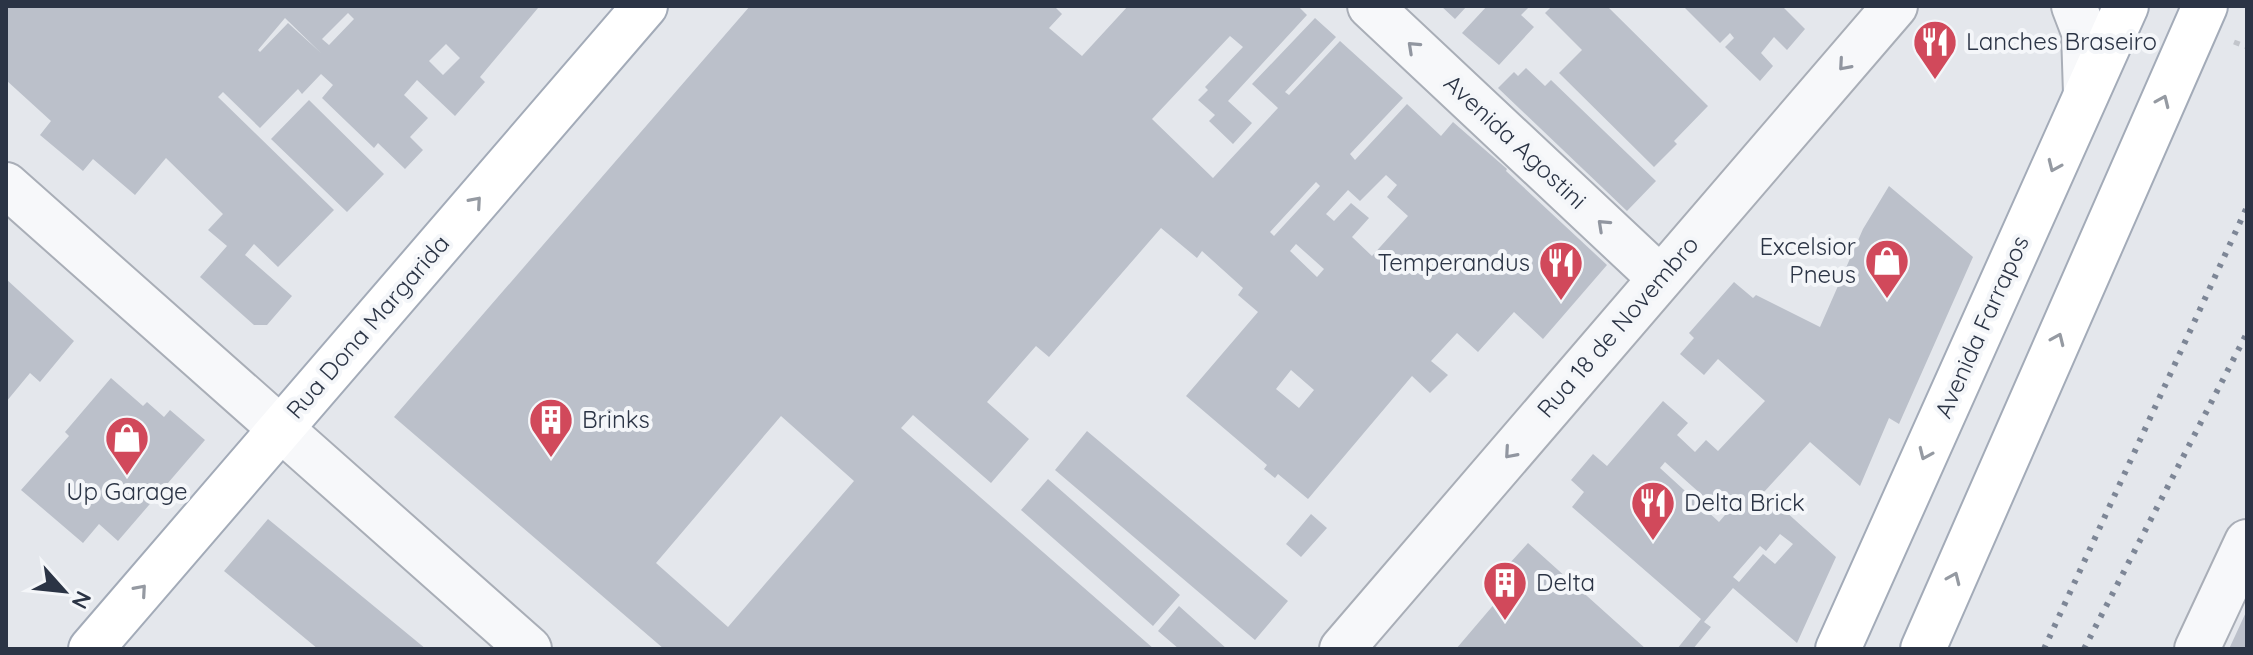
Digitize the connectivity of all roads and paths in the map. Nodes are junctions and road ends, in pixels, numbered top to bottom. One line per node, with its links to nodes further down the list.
1 (645, 6): 10 (main road, Rua Dona Margarida, one-way to 1)
2 (1370, 6): 9 (street, Avenida Agostini, one-way to 2)
3 (1895, 6): 9 (street, Rua 18 de Novembro, one-way to 9)
4 (2074, 6): 7 (street)
5 (2126, 6): 7 (main road, Avenida Farrapos)
6 (2205, 6): 16 (main road, one-way to 6)
7 (2086, 94): 15 (main road, Avenida Farrapos, one-way to 15)
8 (6, 185): 10 (street)
9 (1660, 278): 14 (street, Rua 18 de Novembro, one-way to 14)
10 (280, 428): 12 (main road, Rua Dona Margarida, one-way to 10); 13 (street)
11 (2247, 542): 17 (street)
12 (91, 649)
13 (529, 649)
14 (1342, 649)
15 (1838, 649)
16 (1923, 649)
17 (2197, 649)

